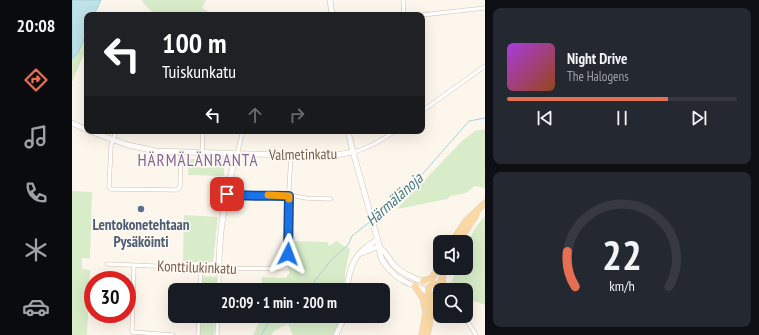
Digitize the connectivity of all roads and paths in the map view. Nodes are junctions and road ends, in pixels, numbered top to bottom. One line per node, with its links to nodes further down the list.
1 (330, 0): 4 (street)
2 (403, 0): 5 (street)
3 (485, 8): 6 (street)
4 (332, 12)
5 (404, 12)
6 (425, 15)
7 (485, 66): 8 (street)
8 (425, 110)
9 (72, 123): 10 (street, Valmetinkatu)
10 (84, 129)
11 (95, 134): 17 (street, Valmetinkatu)
12 (115, 134): 17 (street)
13 (203, 134): 20 (street)
14 (243, 134): 21 (street)
15 (349, 134): 19 (street)
16 (390, 134): 19 (street)
17 (112, 141): 18 (street, Valmetinkatu); 18 (street)
18 (180, 152): 20 (street, Valmetinkatu)
19 (353, 152): 22 (street, Valmetinkatu); 30 (street)
20 (202, 153): 21 (street, Valmetinkatu)
21 (237, 154): 22 (street, Valmetinkatu); 23 (street)
22 (291, 156): 24 (street)
23 (227, 194): 24 (street); 36 (street)
24 (289, 196): 25 (street); 36 (street, Konttilukinkatu)
25 (331, 199)
26 (485, 204): 27 (main road)
27 (480, 209): 28 (main road); 29 (main road)
28 (457, 235)
29 (463, 235)
30 (377, 240): 31 (street); 32 (street)
31 (380, 247): 32 (street); 40 (street); 47 (street)
32 (359, 254): 43 (street)
33 (107, 264): 34 (street, Konttilukinkatu)
34 (134, 266): 35 (street, Konttilukinkatu); 58 (street)
35 (201, 268): 36 (street, Konttilukinkatu); 41 (street)
36 (219, 268): 42 (street)
37 (434, 275): 40 (main road)
38 (443, 275): 39 (main road)
39 (442, 278): 44 (main road); 45 (main road)
40 (423, 281): 46 (street)
41 (200, 283)
42 (219, 283)
43 (348, 283)
44 (439, 283)
45 (443, 283)
46 (433, 285)
47 (415, 286): 50 (street); 52 (main road)
48 (433, 287): 49 (main road)
49 (433, 293)
50 (433, 294)
51 (433, 298): 52 (main road)
52 (425, 309): 62 (main road)
53 (433, 317): 63 (main road)
54 (199, 323): 59 (street)
55 (218, 323): 60 (street)
56 (342, 323): 61 (street)
57 (468, 323): 64 (street)
58 (173, 335)
59 (198, 335)
60 (217, 335)
61 (336, 335)
62 (422, 335)
63 (427, 335)
64 (476, 335)

